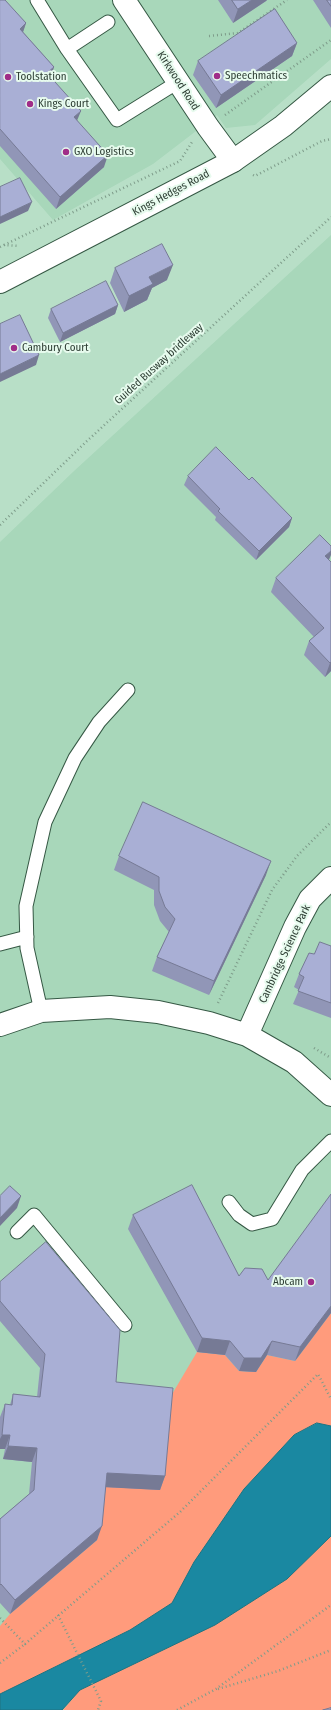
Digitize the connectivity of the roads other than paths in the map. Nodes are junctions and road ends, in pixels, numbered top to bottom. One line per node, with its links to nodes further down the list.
1 (124, 0): 5 (street, Kirkwood Road)
2 (39, 1): 4 (lane)
3 (108, 22): 4 (lane)
4 (67, 49): 5 (lane)
5 (178, 82): 7 (street, Kirkwood Road)
6 (331, 86): 7 (street, Kings Hedges Road)
7 (233, 161): 8 (street, Kings Hedges Road)
8 (0, 282)
9 (128, 690): 11 (lane)
10 (331, 878): 15 (street, Cambridge Science Park)
11 (27, 937): 12 (lane); 13 (lane)
12 (0, 944)
13 (42, 1011): 14 (street); 15 (street)
14 (0, 1025)
15 (248, 1035): 16 (street)
16 (331, 1095)
17 (331, 1141): 18 (lane)
18 (230, 1202)
19 (17, 1232): 20 (lane)
20 (125, 1325)

